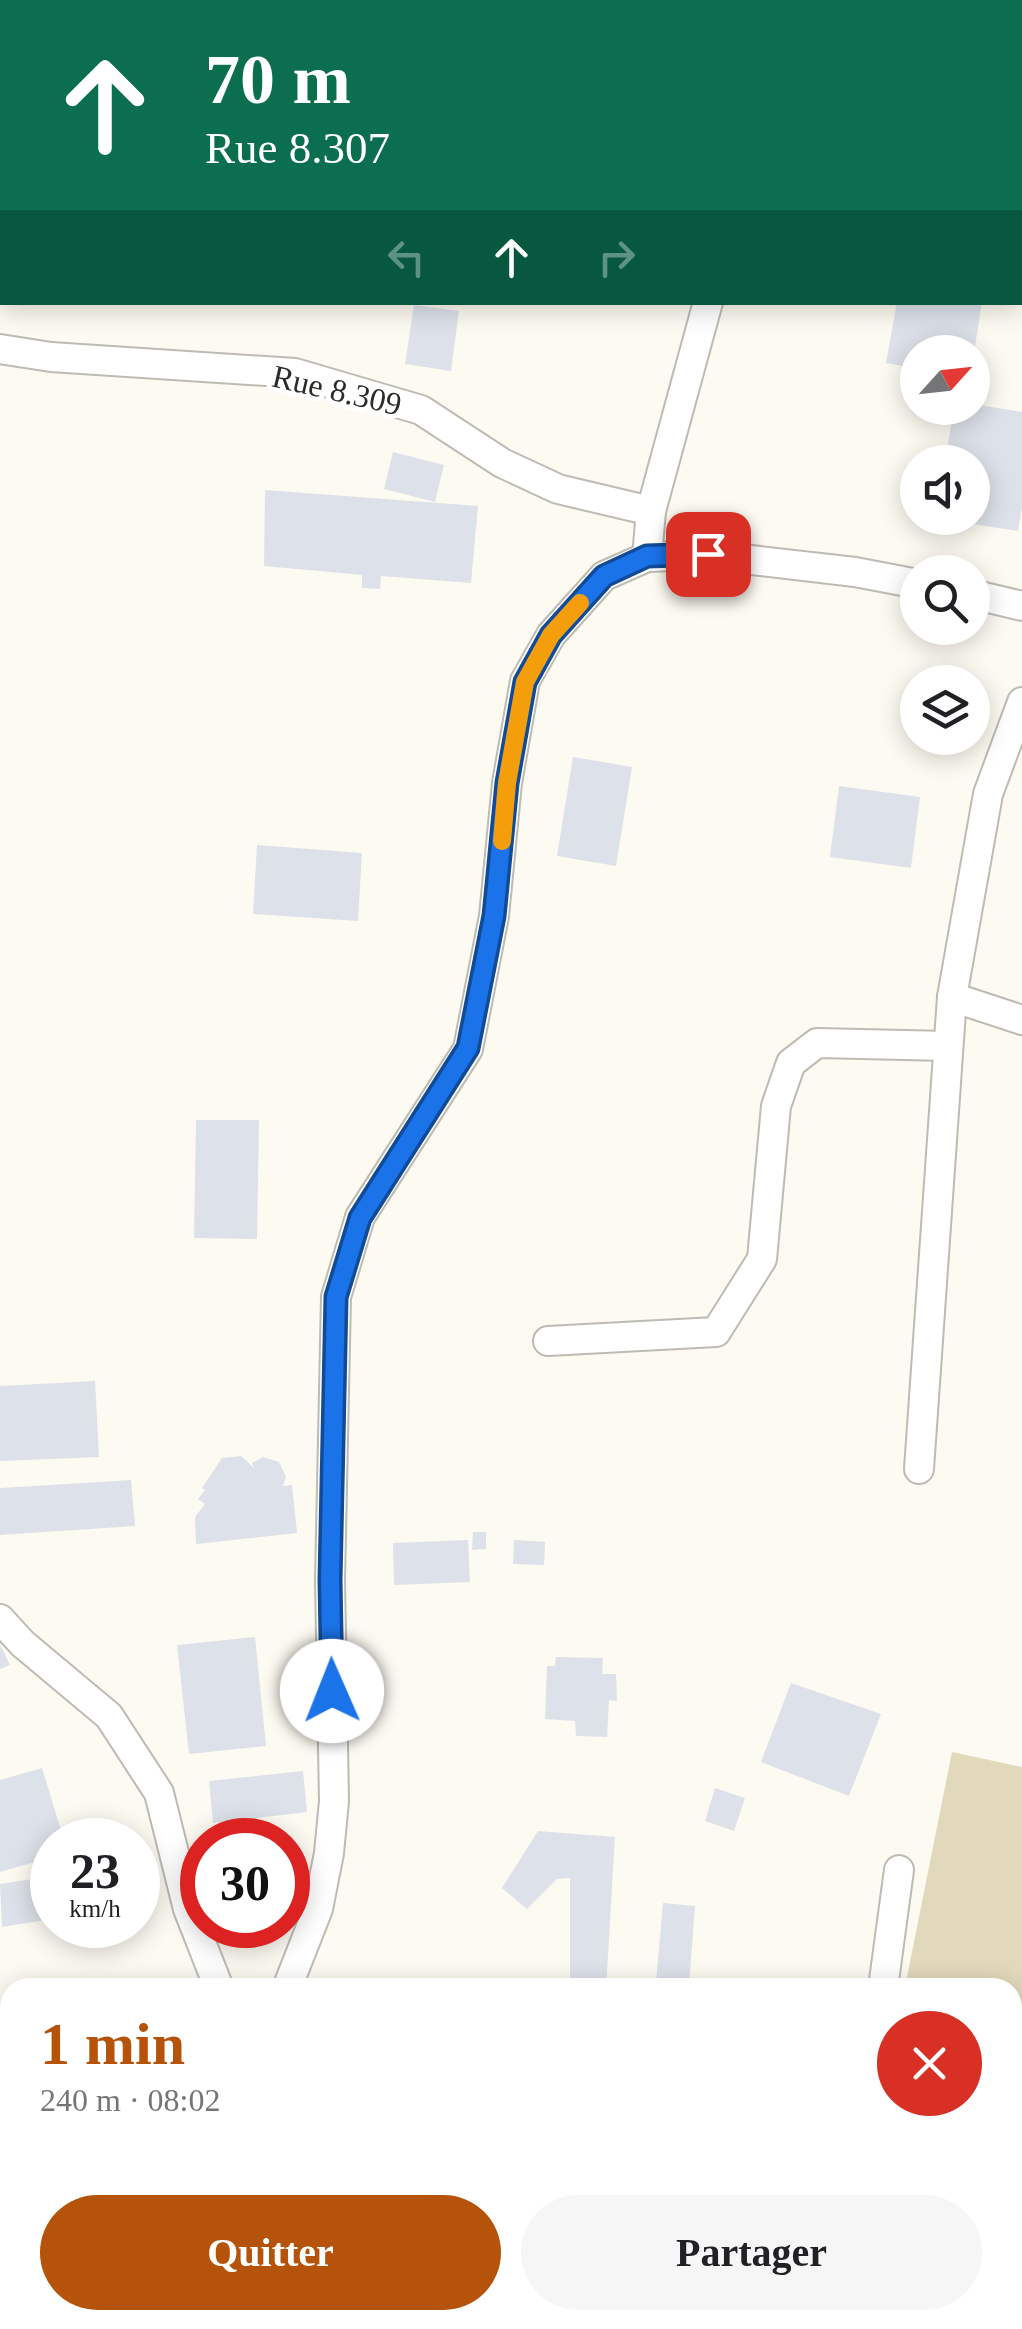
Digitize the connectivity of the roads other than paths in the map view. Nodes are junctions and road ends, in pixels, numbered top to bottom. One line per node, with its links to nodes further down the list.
1 (707, 305): 3 (street)
2 (0, 349): 3 (street, Rue 8.309)
3 (651, 511): 4 (street)
4 (647, 556): 5 (street); 17 (street)
5 (900, 581)
6 (990, 598): 7 (street)
7 (1022, 606)
8 (1022, 702): 9 (street)
9 (952, 997): 10 (street); 11 (street)
10 (1022, 1020)
11 (948, 1046): 12 (street); 13 (street)
12 (548, 1341)
13 (918, 1469)
14 (0, 1619): 16 (street)
15 (900, 1870): 18 (street)
16 (215, 1978)
17 (291, 1978)
18 (885, 1978)

